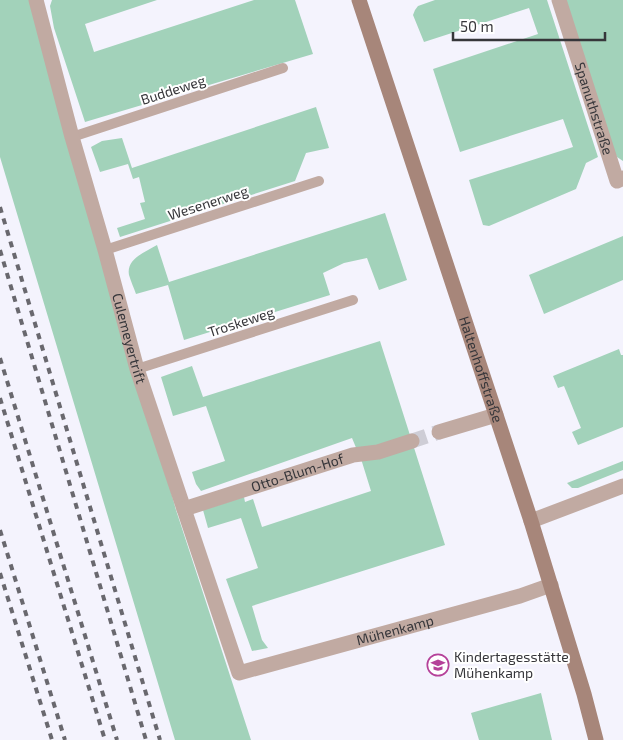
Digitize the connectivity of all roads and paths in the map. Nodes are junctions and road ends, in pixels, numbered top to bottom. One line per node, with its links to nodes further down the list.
1 (36, 0): 5 (street, Culemeyertrift)
2 (360, 0): 11 (street, Haltenhoffstraße)
3 (559, 0): 6 (street, Spanuthstraße)
4 (283, 68): 5 (lane, Buddeweg)
5 (72, 138): 8 (street, Culemeyertrift)
6 (623, 178)
7 (319, 181): 8 (lane, Wesenerweg)
8 (105, 250): 10 (street, Culemeyertrift)
9 (353, 300): 10 (lane, Troskeweg)
10 (137, 369): 15 (street, Culemeyertrift)
11 (496, 415): 12 (street); 16 (street, Haltenhoffstraße)
12 (439, 432)
13 (412, 441): 15 (street, Otto-Blum-Hof)
14 (623, 486): 16 (street)
15 (184, 509): 18 (street, Culemeyertrift)
16 (531, 521): 17 (street, Haltenhoffstraße)
17 (551, 585): 18 (street, Mühenkamp); 19 (street, Haltenhoffstraße)
18 (239, 673)
19 (596, 740)

